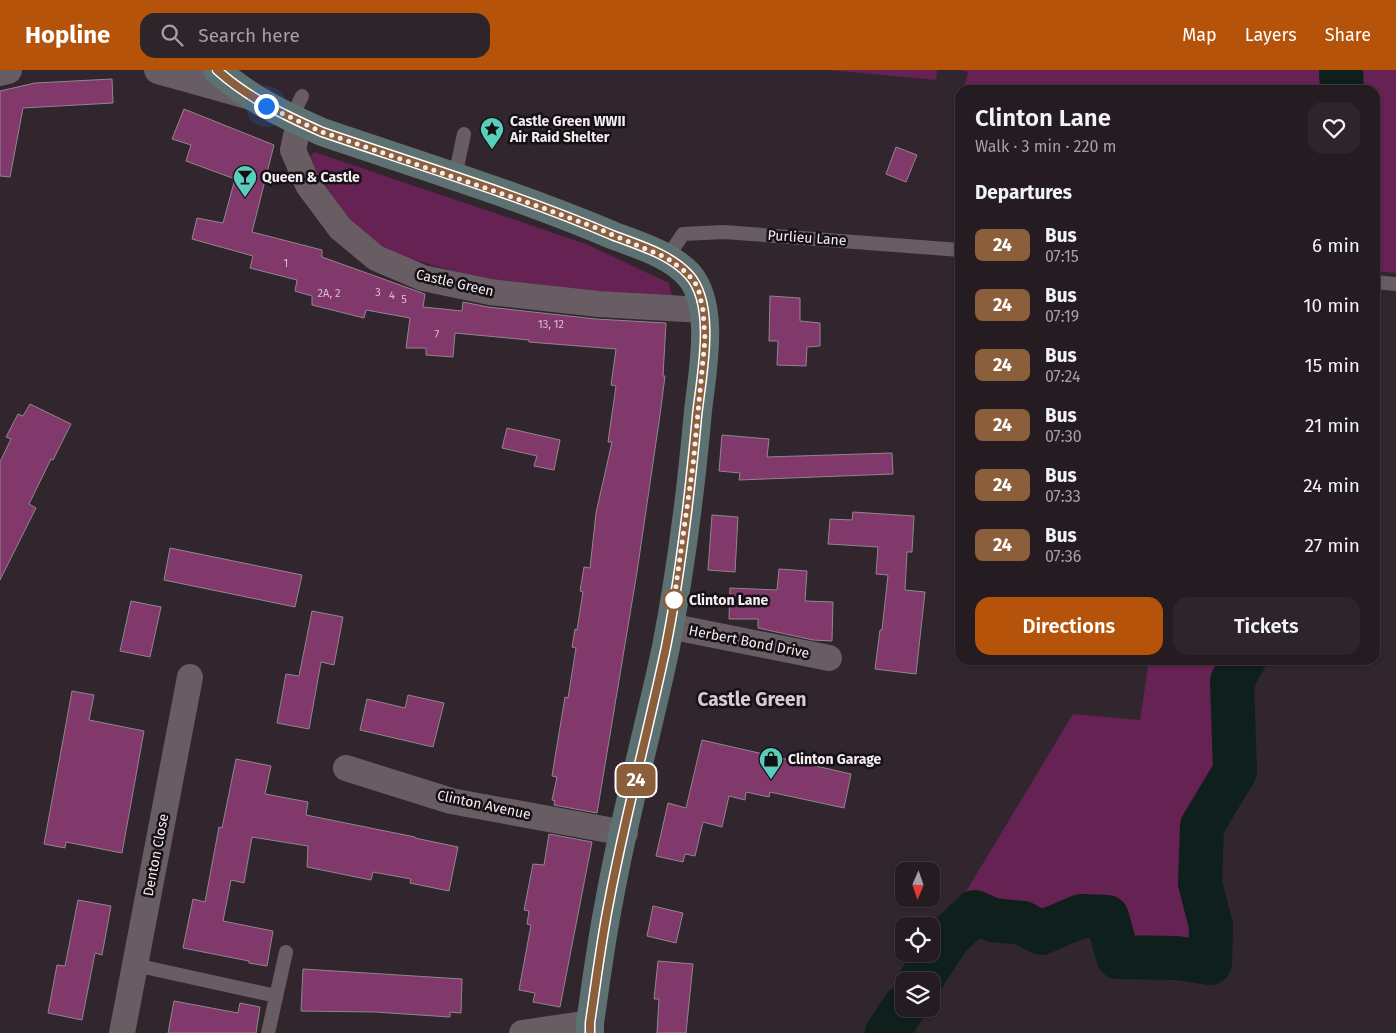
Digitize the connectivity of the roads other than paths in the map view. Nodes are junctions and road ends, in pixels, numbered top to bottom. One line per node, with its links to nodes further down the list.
1 (8, 70): 4 (street)
2 (158, 70): 5 (street)
3 (217, 70): 5 (main road)
4 (0, 72)
5 (251, 96): 6 (main road)
6 (297, 112): 8 (main road); 13 (street, Castle Green)
7 (464, 134): 8 (lane)
8 (455, 177): 10 (main road)
9 (955, 250): 10 (lane, Purlieu Lane)
10 (667, 258): 13 (main road)
11 (1380, 282): 12 (lane)
12 (1396, 284)
13 (703, 310): 14 (main road)
14 (669, 626): 15 (street, Herbert Bond Drive); 18 (main road)
15 (829, 658)
16 (190, 677): 20 (street, Denton Close)
17 (346, 768): 18 (street, Clinton Avenue)
18 (624, 832): 22 (main road)
19 (286, 952): 21 (lane)
20 (135, 965): 21 (lane); 23 (street, Denton Close)
21 (276, 996): 24 (lane)
22 (590, 1028): 25 (street)
23 (122, 1033)
24 (268, 1033)
25 (522, 1033)

